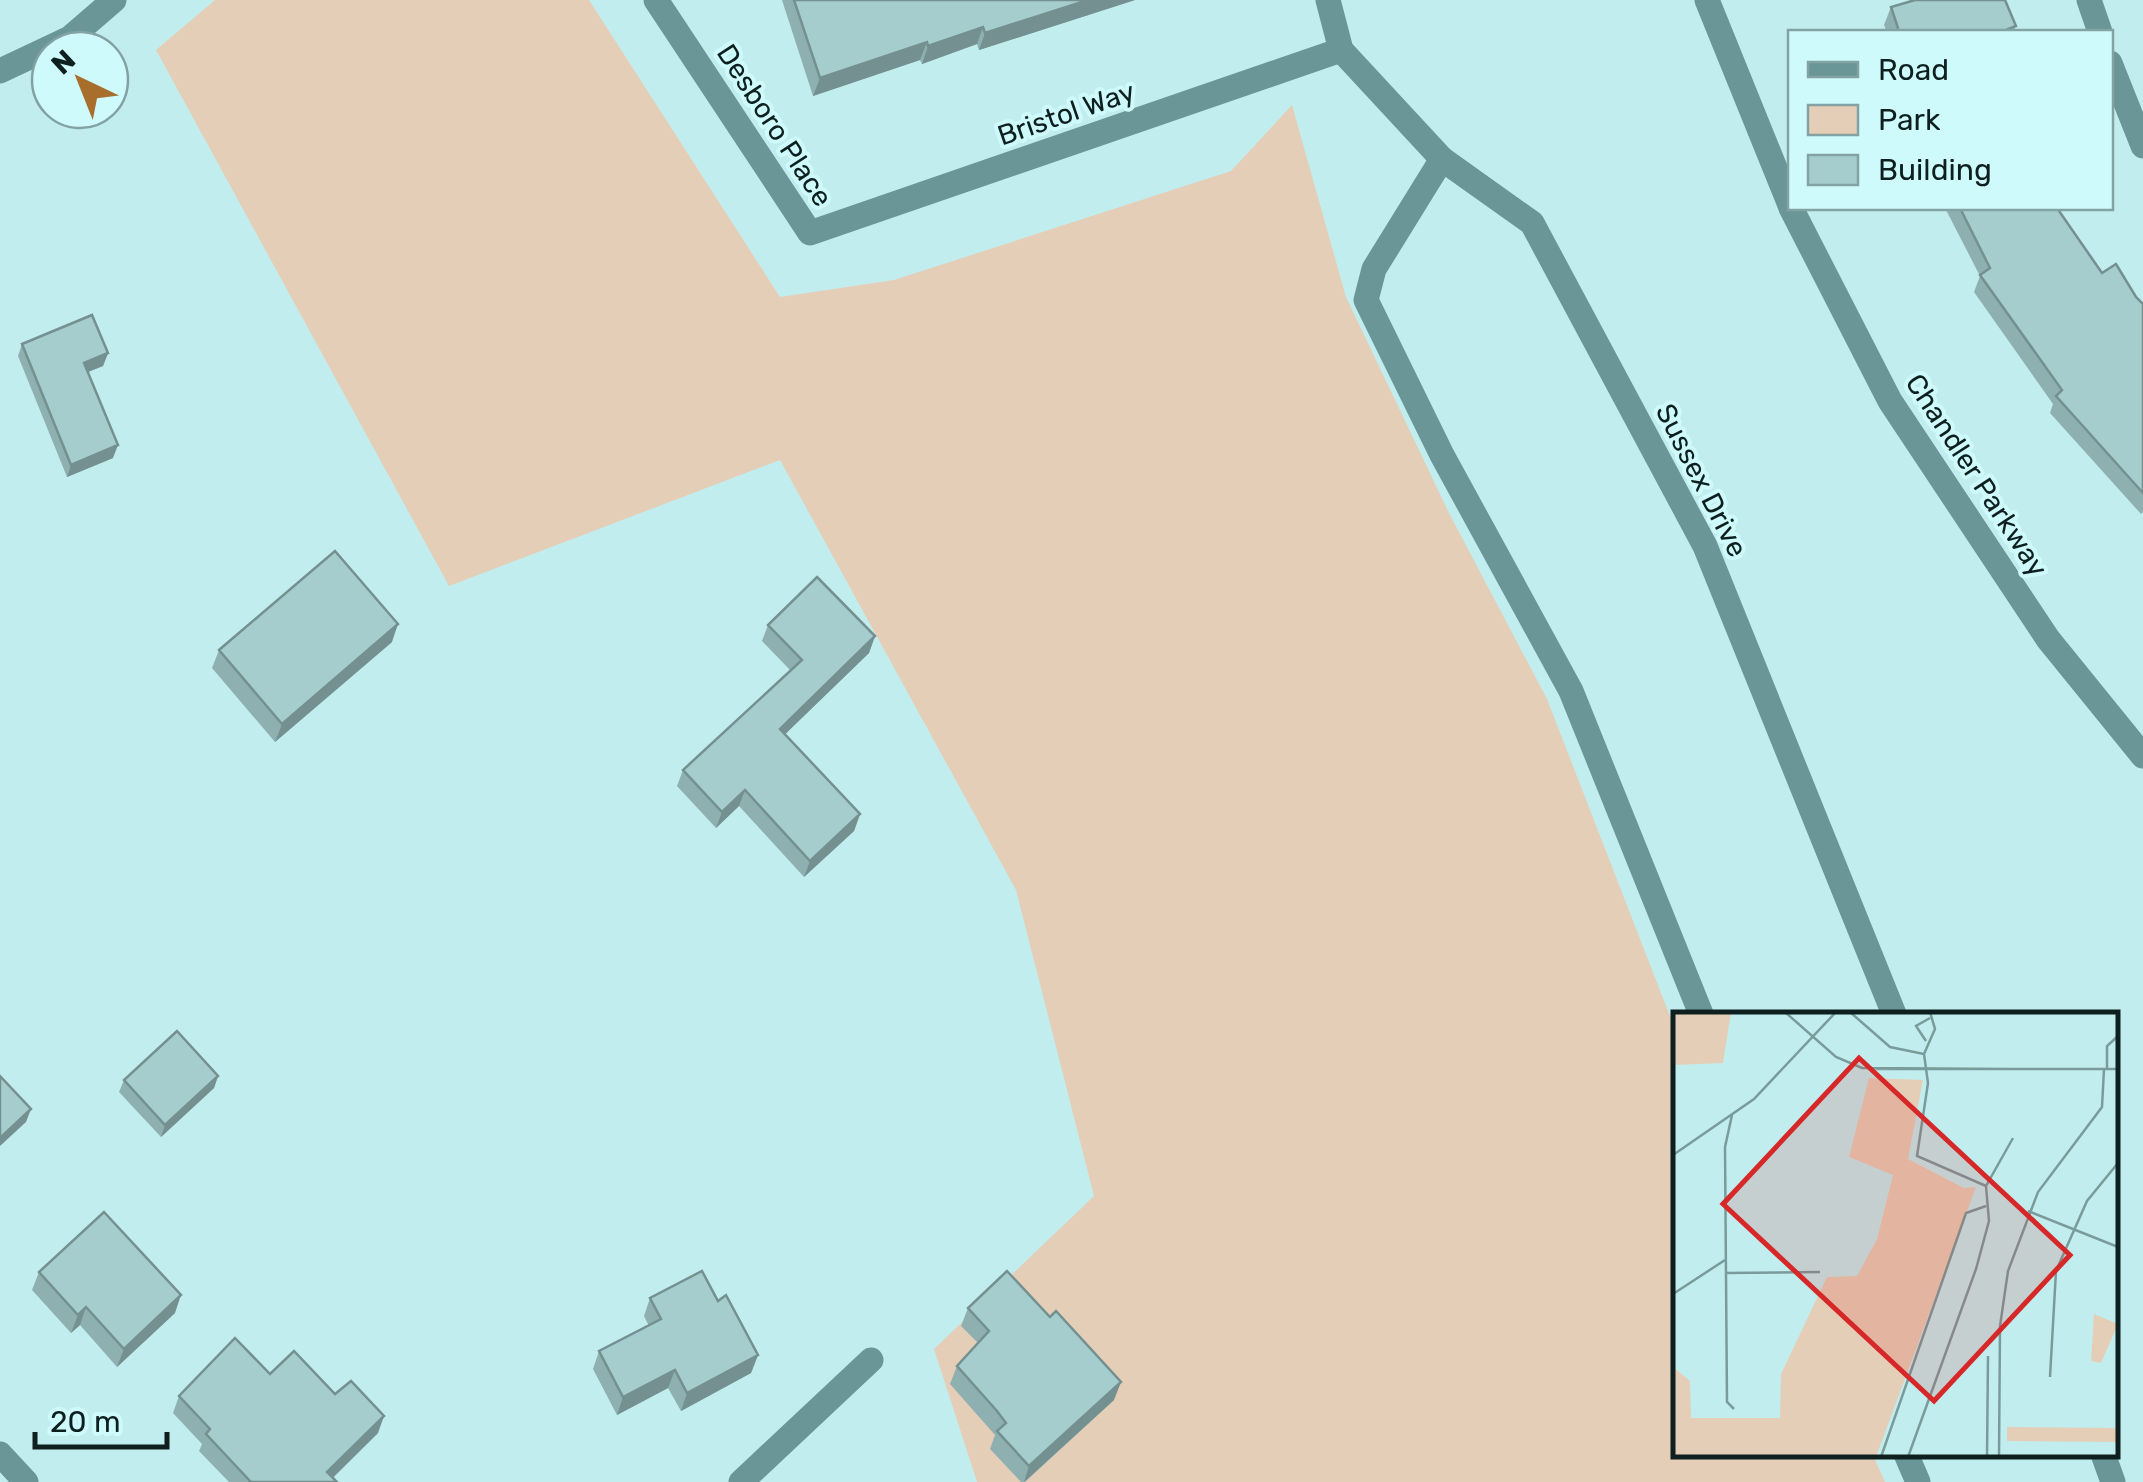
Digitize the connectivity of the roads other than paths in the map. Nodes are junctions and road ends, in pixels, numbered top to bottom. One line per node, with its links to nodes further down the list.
1 (114, 0): 8 (street)
2 (656, 0): 14 (street, Desboro Place)
3 (1328, 0): 7 (street)
4 (1707, 0): 12 (street, Chandler Parkway)
5 (2089, 0): 6 (street)
6 (2099, 30)
7 (1341, 50): 11 (street, Sussex Drive); 14 (street, Bristol Way)
8 (0, 71)
9 (2113, 71): 10 (street)
10 (2143, 146)
11 (1442, 159): 16 (street); 17 (street, Sussex Drive)
12 (1788, 199)
13 (1793, 210): 15 (street, Chandler Parkway)
14 (810, 233)
15 (2143, 756)
16 (1700, 1012)
17 (1893, 1012)
18 (871, 1360): 23 (street)
19 (0, 1454): 22 (street)
20 (1907, 1457): 24 (street)
21 (2103, 1457): 25 (street)
22 (26, 1482)
23 (741, 1482)
24 (1918, 1482)
25 (2114, 1482)

